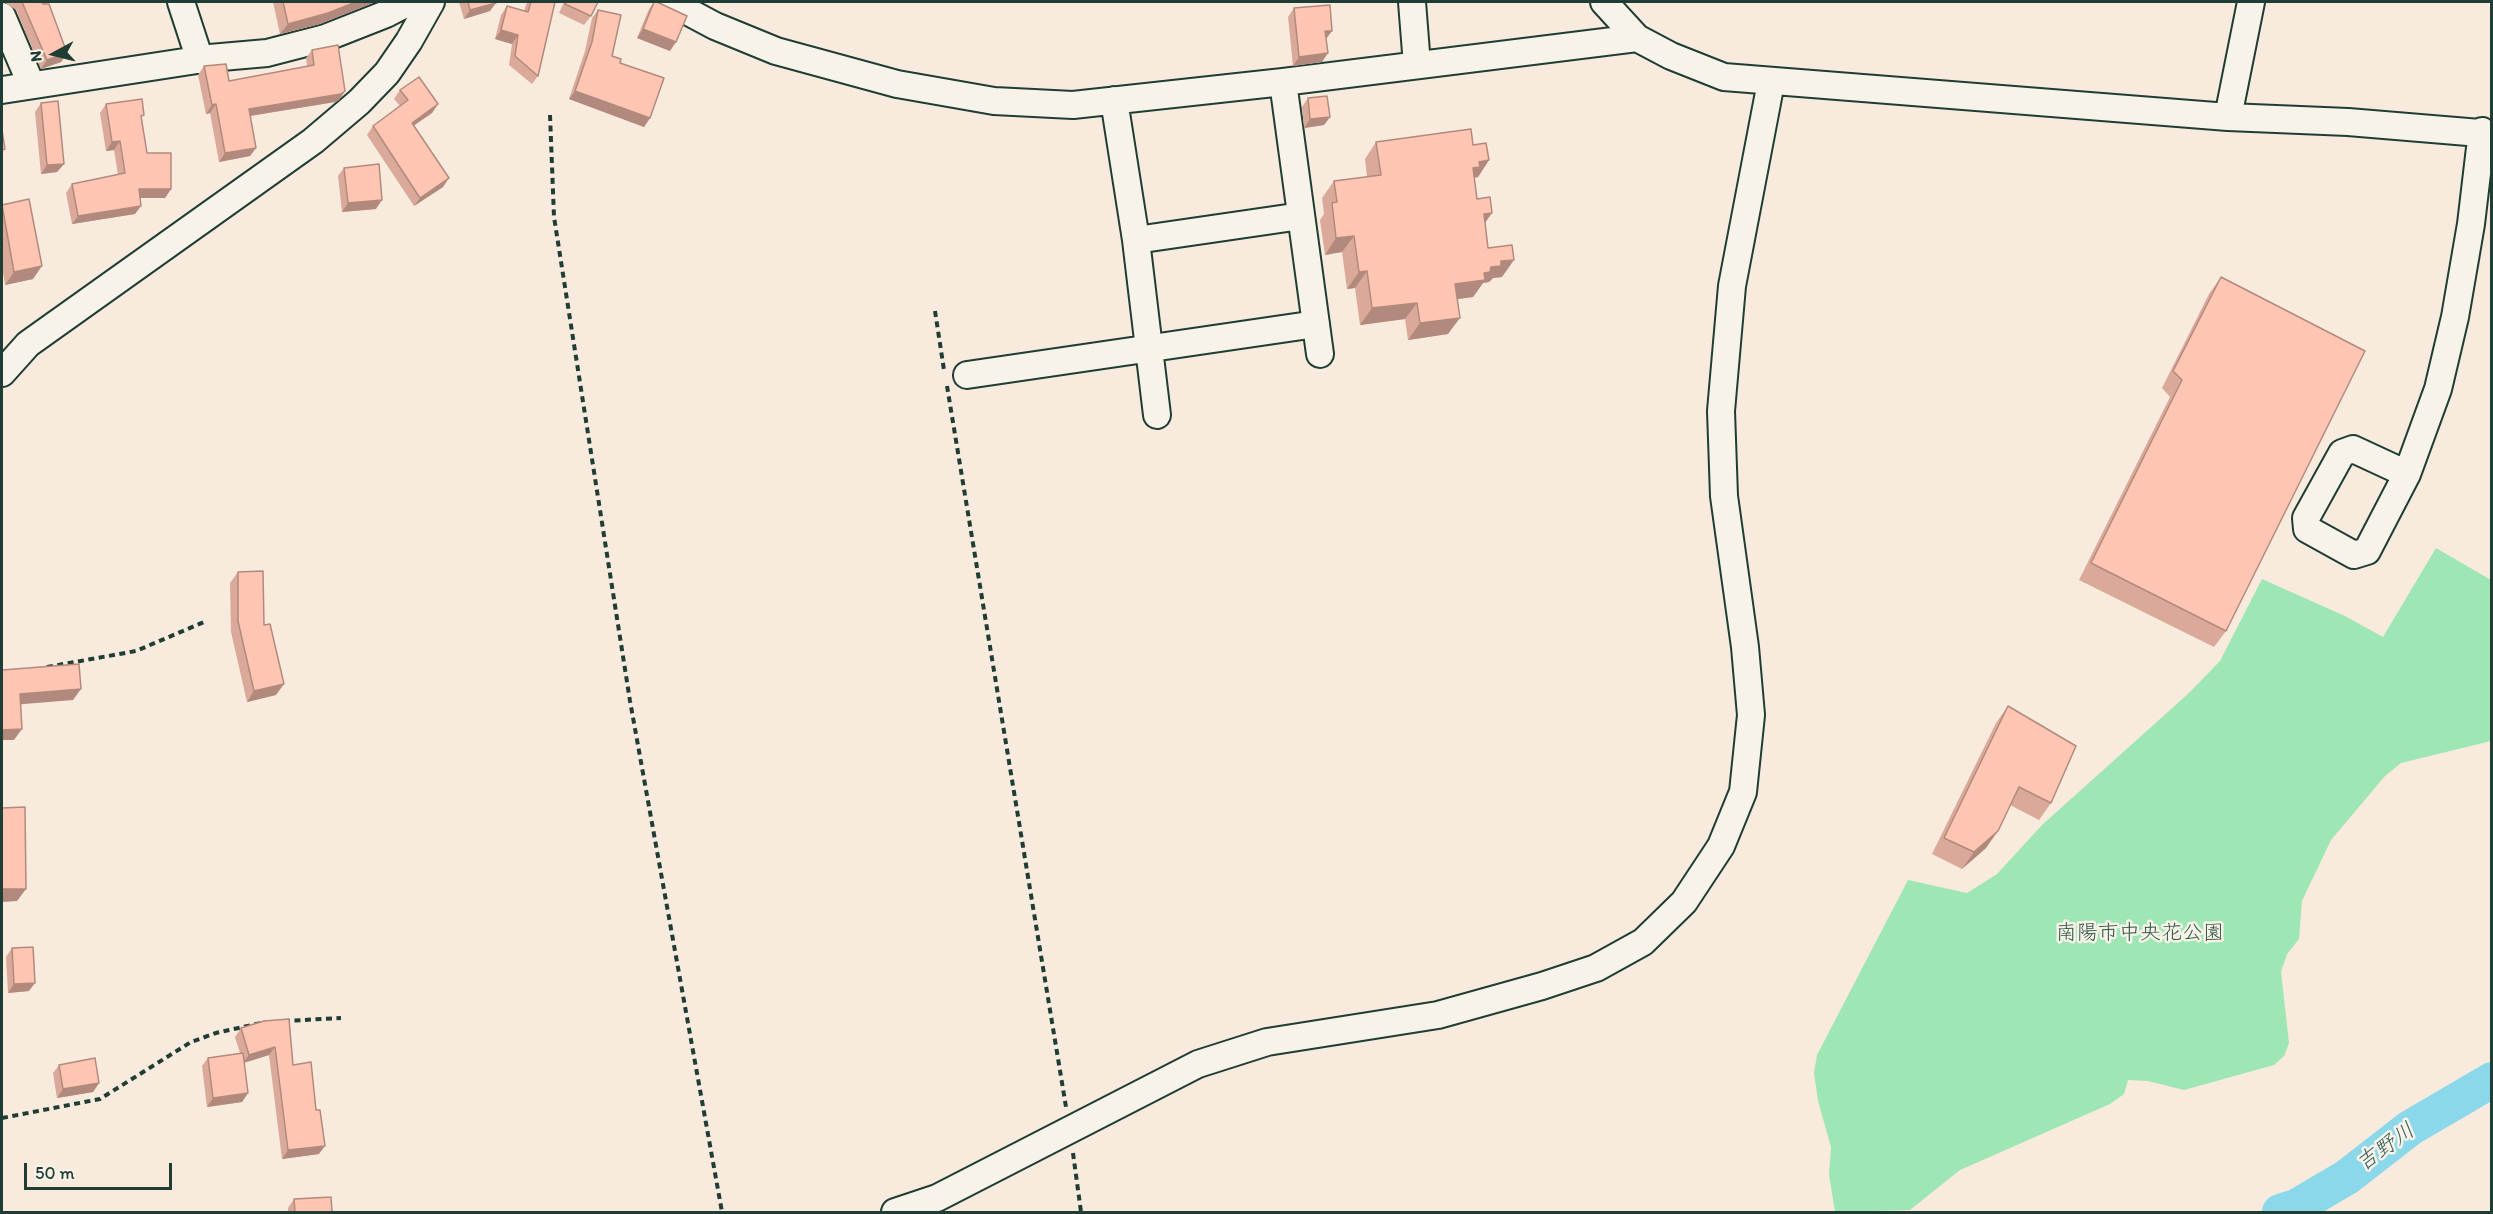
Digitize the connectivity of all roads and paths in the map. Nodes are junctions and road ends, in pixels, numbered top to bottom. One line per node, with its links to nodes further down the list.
1 (181, 2): 10 (street)
2 (409, 2): 10 (street)
3 (431, 2): 26 (street)
4 (670, 2): 16 (street)
5 (1412, 2): 11 (street)
6 (1604, 2): 9 (street)
7 (2251, 2): 18 (street)
8 (2, 16): 14 (street)
9 (1637, 38): 11 (street); 13 (street)
10 (200, 60): 14 (street)
11 (1417, 65): 12 (street)
12 (1283, 82): 16 (street); 20 (street)
13 (1771, 82): 18 (street); 34 (street)
14 (31, 84): 15 (street)
15 (2, 90)
16 (1114, 100): 21 (street)
17 (550, 115): 35 (path)
18 (2228, 117): 19 (street)
19 (2487, 133): 29 (street)
20 (1301, 216): 21 (street); 23 (street)
21 (1136, 240): 24 (street)
22 (935, 311): 34 (path)
23 (1316, 324): 24 (street); 25 (street)
24 (1149, 348): 27 (street); 28 (street)
25 (1320, 354)
26 (2, 374)
27 (967, 375)
28 (1157, 415)
29 (2407, 474)
30 (204, 622): 31 (path)
31 (39, 668)
32 (341, 1018): 33 (path)
33 (2, 1118)
34 (1069, 1128): 36 (street); 37 (path)
35 (722, 1212)
36 (895, 1212)
37 (1081, 1212)

